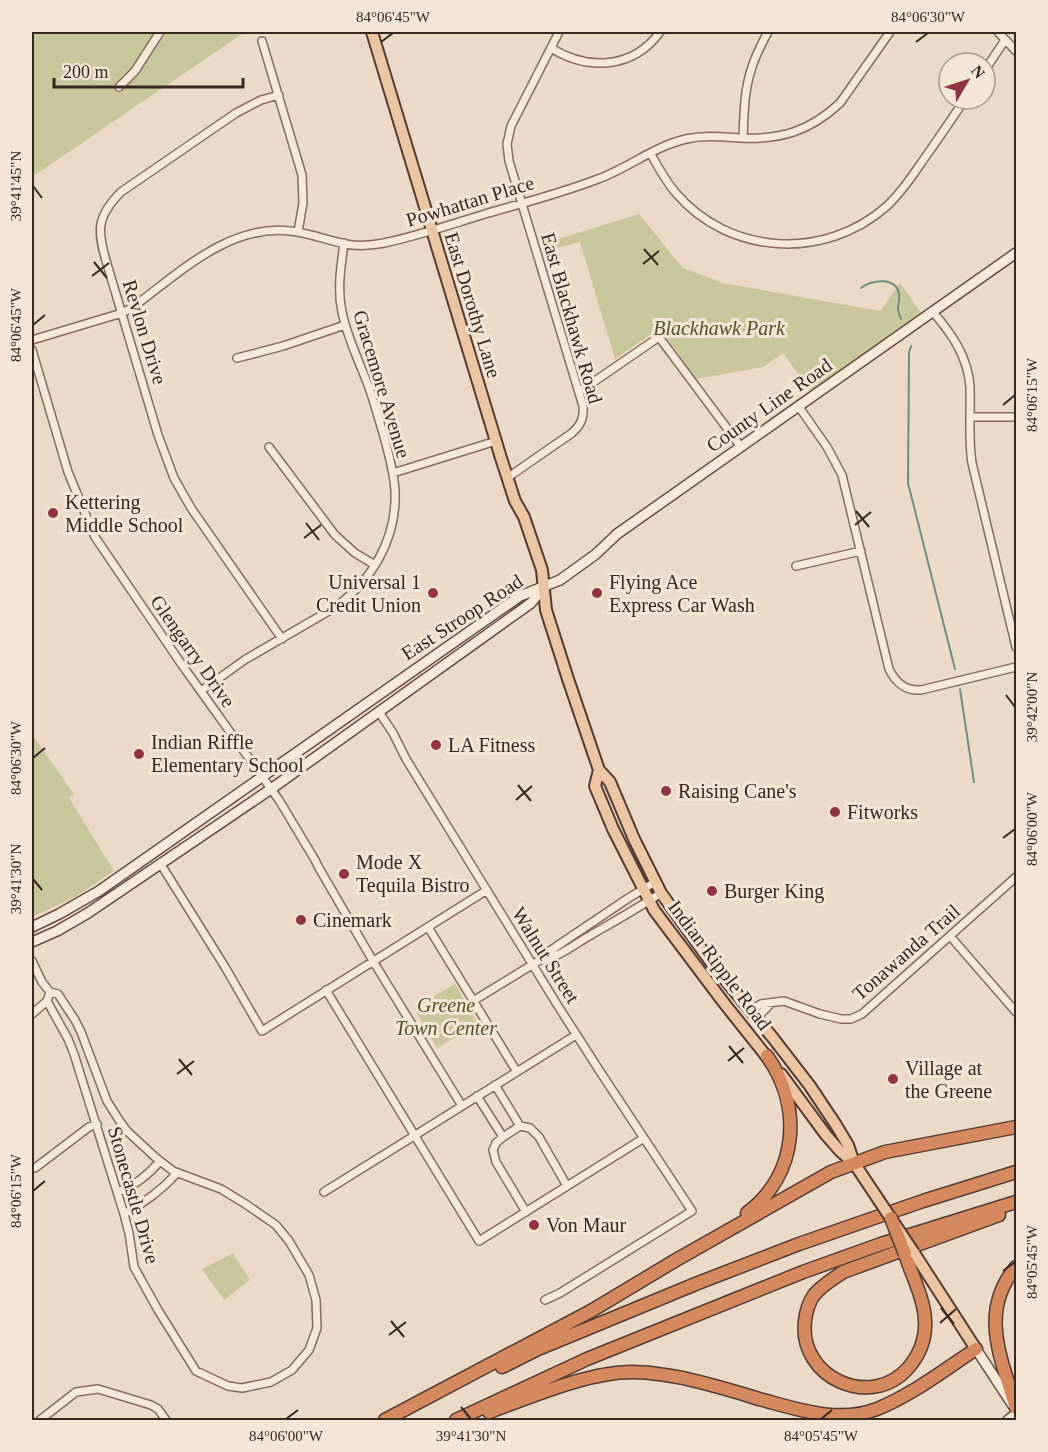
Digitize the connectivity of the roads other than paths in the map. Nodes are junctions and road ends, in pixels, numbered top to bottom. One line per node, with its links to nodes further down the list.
1 (160, 32): 13 (street)
2 (372, 32): 19 (main road, East Dorothy Lane)
3 (560, 32): 10 (street, East Blackhawk Road)
4 (660, 32): 10 (street)
5 (768, 32): 16 (street)
6 (890, 32): 16 (street, Powhattan Place)
7 (998, 32): 8 (street)
8 (1005, 40): 11 (street); 12 (street)
9 (262, 41): 14 (street)
10 (551, 48): 18 (street, East Blackhawk Road)
11 (1017, 51)
12 (997, 52)
13 (119, 87)
14 (279, 95): 20 (street); 24 (street, Revlon Drive)
15 (957, 111): 17 (street)
16 (743, 138): 17 (street, Powhattan Place)
17 (651, 154): 18 (street, Powhattan Place)
18 (522, 203): 19 (street, Powhattan Place); 29 (street, East Blackhawk Road)
19 (431, 230): 21 (street, Powhattan Place); 33 (main road, East Dorothy Lane)
20 (298, 232): 21 (street, Powhattan Place); 24 (street, Powhattan Place)
21 (344, 243): 25 (street, Gracemore Avenue)
22 (1017, 253): 23 (main road, County Line Road)
23 (933, 312): 30 (main road, County Line Road); 31 (street)
24 (122, 313): 26 (street, Powhattan Place); 42 (street, Revlon Drive)
25 (345, 325): 28 (street); 36 (street, Gracemore Avenue)
26 (32, 340)
27 (32, 350): 48 (street, Glengarry Drive)
28 (237, 358)
29 (579, 392): 35 (street); 37 (street, East Blackhawk Road)
30 (799, 407): 35 (main road, County Line Road); 38 (street)
31 (970, 417): 32 (street); 43 (street)
32 (1017, 417)
33 (496, 441): 36 (street); 37 (main road, East Dorothy Lane)
34 (269, 447): 39 (street)
35 (741, 447): 41 (main road, County Line Road)
36 (393, 473): 39 (street, Gracemore Avenue)
37 (507, 478): 41 (main road, East Dorothy Lane)
38 (861, 551): 40 (street); 46 (street)
39 (375, 565): 42 (street, Gracemore Avenue)
40 (796, 566)
41 (544, 587): 44 (main road, East Stroop Road); 45 (main road, East Stroop Road); 50 (main road, Indian Ripple Road)
42 (282, 639): 48 (street, Gracemore Avenue)
43 (1017, 647)
44 (443, 650): 45 (main road); 47 (main road); 51 (main road, East Stroop Road)
45 (461, 653): 47 (main road, East Stroop Road)
46 (1017, 667)
47 (424, 680): 49 (main road, East Stroop Road)
48 (201, 691): 51 (street, Glengarry Drive)
49 (379, 712): 52 (main road, East Stroop Road); 56 (street, Walnut Street)
50 (599, 770): 55 (main road, Indian Ripple Road); 57 (main road, Indian Ripple Road)
51 (262, 777): 52 (street, Glengarry Drive); 60 (main road, East Stroop Road)
52 (271, 789): 53 (main road, East Stroop Road); 66 (street, Glengarry Drive)
53 (160, 863): 63 (main road, East Stroop Road); 68 (street)
54 (1017, 877): 62 (street, Tonawanda Trail)
55 (655, 882): 57 (street); 58 (main road, Indian Ripple Road)
56 (487, 890): 61 (street); 67 (street, Walnut Street)
57 (644, 890): 59 (main road, Indian Ripple Road); 64 (street)
58 (661, 893): 59 (street); 75 (main road, Indian Ripple Road)
59 (649, 901): 64 (street); 72 (main road, Indian Ripple Road)
60 (32, 927)
61 (428, 927): 66 (street); 71 (street)
62 (950, 936): 73 (street); 75 (street, Tonawanda Trail)
63 (32, 942)
64 (540, 960): 67 (street)
65 (32, 961): 69 (street)
66 (373, 961): 68 (street); 81 (street, Glengarry Drive)
67 (532, 965): 71 (street); 76 (street, Walnut Street)
68 (326, 990): 85 (street)
69 (50, 992): 70 (street); 88 (street)
70 (47, 1001): 74 (street); 82 (street, Stonecastle Drive)
71 (473, 1001): 78 (street)
72 (724, 1003): 75 (main road); 77 (main road, Indian Ripple Road)
73 (1017, 1012)
74 (32, 1014)
75 (754, 1014): 89 (main road, Indian Ripple Road)
76 (576, 1035): 78 (street); 87 (street, Walnut Street)
77 (767, 1056): 89 (main road, Indian Ripple Road); 101 (highway)
78 (517, 1072): 79 (street)
79 (495, 1085): 80 (street); 83 (street)
80 (477, 1096): 81 (street); 86 (street)
81 (462, 1106): 85 (street)
82 (97, 1124): 90 (street); 94 (street, Stonecastle Drive)
83 (520, 1126): 86 (street); 93 (street)
84 (1017, 1127): 89 (highway)
85 (415, 1135): 95 (street); 97 (street)
86 (503, 1137): 97 (street)
87 (644, 1138): 93 (street); 103 (street, Walnut Street)
88 (160, 1161): 92 (street); 94 (street)
89 (854, 1162): 99 (main road, Indian Ripple Road, bridge); 101 (highway)
90 (32, 1167)
91 (1017, 1172): 109 (highway)
92 (177, 1173): 98 (street); 98 (street, Stonecastle Drive)
93 (567, 1186): 97 (street)
94 (118, 1192): 98 (street, Stonecastle Drive)
95 (324, 1192)
96 (1017, 1204): 100 (highway); 110 (highway)
97 (526, 1212)
98 (124, 1214)
99 (891, 1218): 100 (highway, bridge)
100 (909, 1254): 104 (main road)
101 (676, 1260): 108 (highway)
102 (1017, 1268): 105 (highway)
103 (545, 1300)
104 (976, 1349): 105 (main road); 111 (highway)
105 (1017, 1411): 112 (main road)
106 (40, 1420): 107 (street)
107 (166, 1420)
108 (385, 1420)
109 (390, 1420)
110 (456, 1420)
111 (469, 1420)
112 (1008, 1420)

